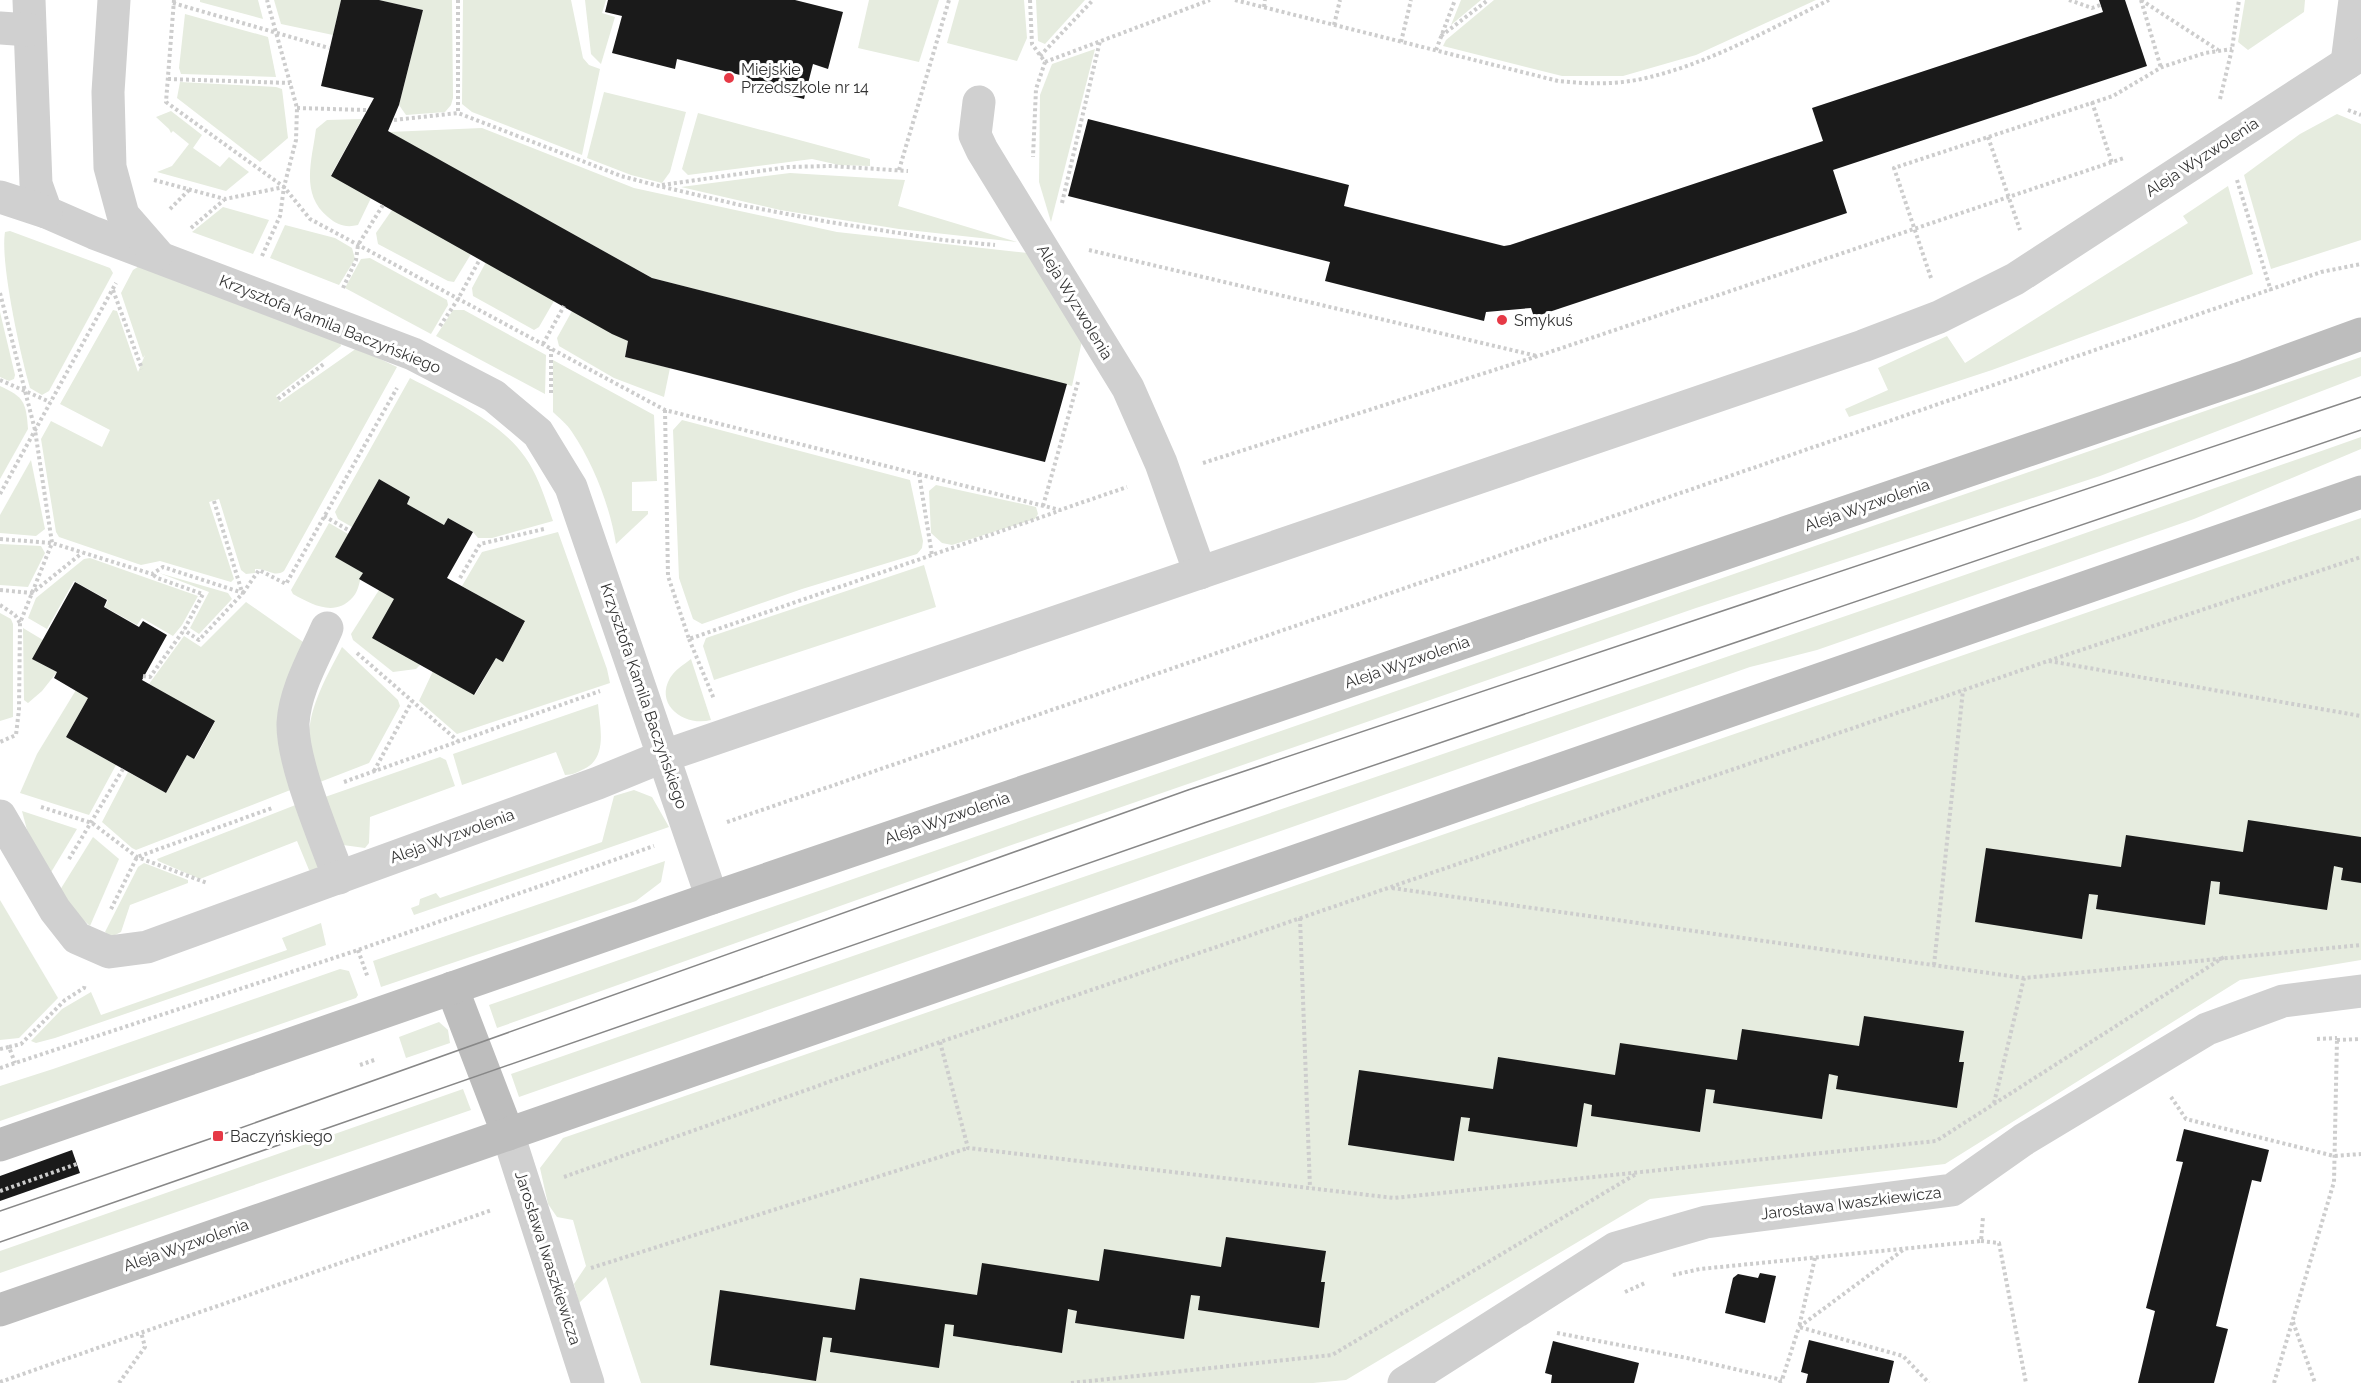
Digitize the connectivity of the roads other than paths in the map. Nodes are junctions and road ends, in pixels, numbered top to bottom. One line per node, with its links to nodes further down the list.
1 (114, 0): 8 (street)
2 (2355, 0): 4 (street)
3 (19, 19): 7 (street)
4 (2354, 59): 11 (street, Aleja Wyzwolenia)
5 (979, 102): 11 (street, Aleja Wyzwolenia)
6 (0, 197): 7 (street, Krzysztofa Kamila Baczyńskiego)
7 (46, 212): 8 (street, Krzysztofa Kamila Baczyńskiego)
8 (147, 252): 13 (street, Krzysztofa Kamila Baczyńskiego)
9 (2361, 334): 16 (main road, Aleja Wyzwolenia)
10 (2361, 492): 19 (main road, Aleja Wyzwolenia)
11 (1200, 573): 13 (street, Aleja Wyzwolenia)
12 (327, 628): 15 (street)
13 (664, 756): 15 (street, Aleja Wyzwolenia); 16 (street, Krzysztofa Kamila Baczyńskiego)
14 (0, 816): 15 (street, Aleja Wyzwolenia)
15 (339, 878)
16 (712, 898): 17 (main road, Aleja Wyzwolenia)
17 (452, 988): 19 (main road); 20 (main road, Aleja Wyzwolenia)
18 (2349, 993): 23 (street, Jarosława Iwaszkiewicza)
19 (508, 1134): 21 (main road, Aleja Wyzwolenia); 22 (street, Jarosława Iwaszkiewicza)
20 (0, 1145)
21 (0, 1310)
22 (588, 1383)
23 (1404, 1383)

